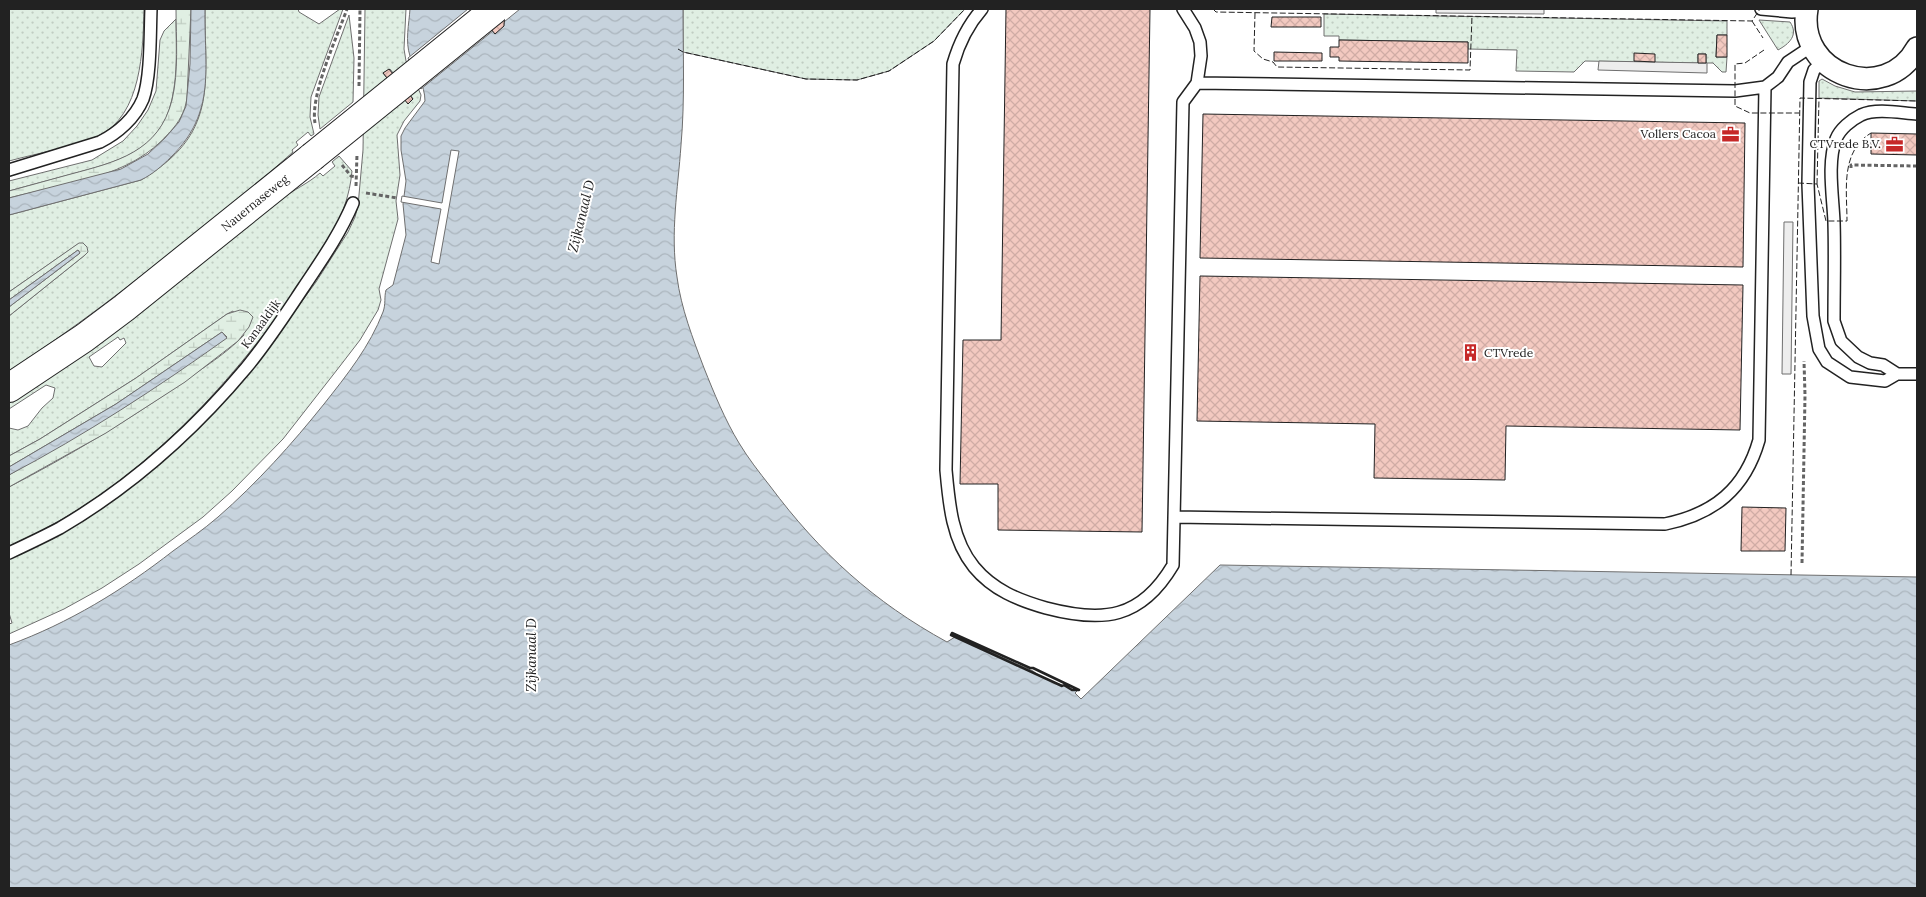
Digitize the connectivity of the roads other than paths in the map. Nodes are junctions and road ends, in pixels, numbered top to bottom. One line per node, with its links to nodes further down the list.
1 (151, 9): 12 (lane)
2 (495, 9): 16 (main road, Nauernaseweg, bridge)
3 (982, 9): 17 (lane)
4 (1183, 9): 9 (lane)
5 (1761, 9): 6 (lane)
6 (1807, 10): 8 (street)
7 (1917, 48): 8 (street)
8 (1818, 53): 10 (lane); 14 (lane)
9 (1197, 82): 10 (lane); 17 (lane)
10 (1765, 87): 17 (lane)
11 (1917, 114): 14 (lane)
12 (9, 170)
13 (353, 204): 18 (lane, Kanaaldijk)
14 (1897, 374): 15 (lane)
15 (1917, 374)
16 (9, 388)
17 (1174, 517)
18 (9, 553)

